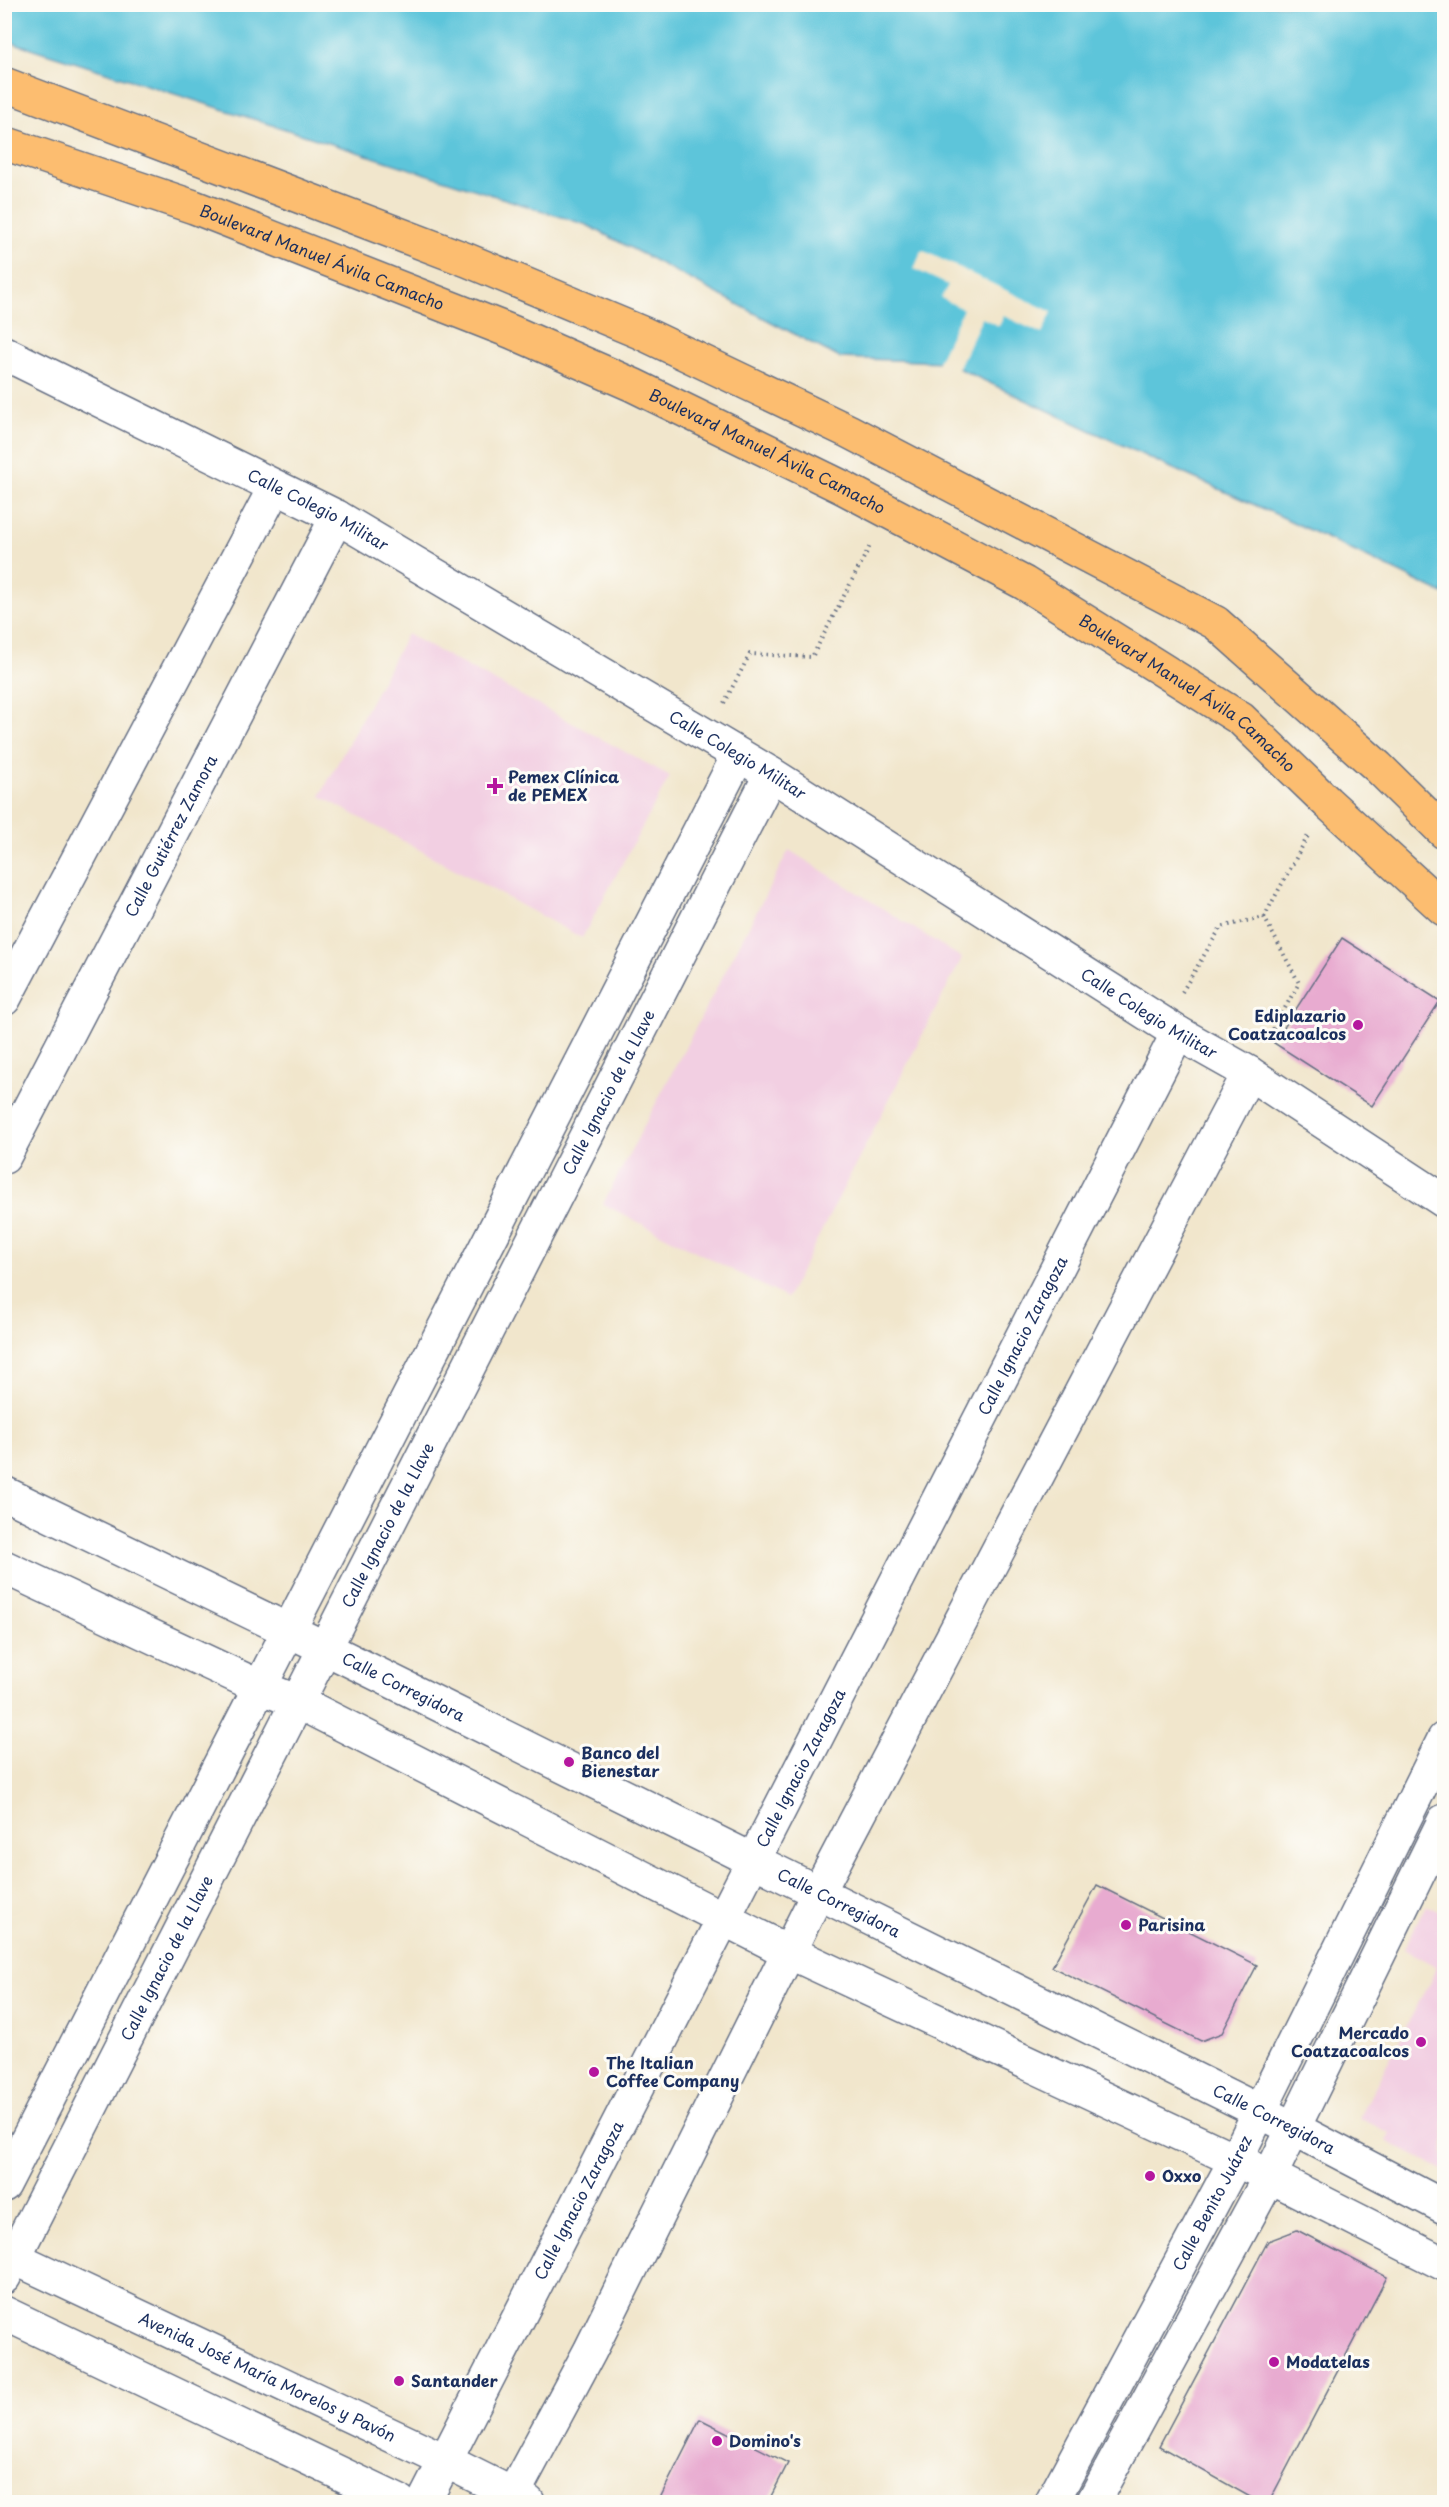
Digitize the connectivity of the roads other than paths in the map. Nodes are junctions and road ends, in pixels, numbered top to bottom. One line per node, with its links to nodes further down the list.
1 (4, 84): 8 (main road)
2 (4, 143): 9 (main road, Boulevard Manuel Ávila Camacho)
3 (4, 353): 4 (street, Calle Colegio Militar)
4 (275, 487): 5 (street, Calle Colegio Militar); 10 (street)
5 (336, 517): 6 (street, Calle Colegio Militar); 13 (street, Calle Gutiérrez Zamora)
6 (738, 756): 7 (street, Calle Colegio Militar); 17 (street)
7 (771, 774): 11 (street, Calle Colegio Militar); 18 (street, Calle Ignacio de la Llave)
8 (1444, 832)
9 (1444, 909)
10 (4, 999)
11 (1170, 1028): 12 (street, Calle Colegio Militar); 23 (street, Calle Ignacio Zaragoza)
12 (1249, 1073): 14 (street, Calle Colegio Militar); 24 (street)
13 (4, 1157)
14 (1444, 1201)
15 (4, 1492): 17 (street, Calle Corregidora)
16 (4, 1567): 19 (street)
17 (289, 1631): 18 (street, Calle Corregidora); 19 (street)
18 (325, 1648): 20 (street, Calle Ignacio de la Llave); 23 (street, Calle Corregidora)
19 (260, 1687): 20 (street); 31 (street)
20 (298, 1702): 25 (street); 33 (street, Calle Ignacio de la Llave)
21 (1444, 1739): 27 (street, Calle Benito Juárez)
22 (1444, 1821): 28 (street)
23 (755, 1861): 24 (street, Calle Corregidora); 25 (street, Calle Ignacio Zaragoza)
24 (818, 1893): 26 (street); 27 (street, Calle Corregidora)
25 (725, 1919): 26 (street); 36 (street, Calle Ignacio Zaragoza)
26 (789, 1952): 29 (street); 37 (street)
27 (1260, 2112): 28 (street, Calle Corregidora); 29 (street, Calle Benito Juárez)
28 (1293, 2128): 30 (street); 32 (street, Calle Corregidora)
29 (1236, 2161): 30 (street); 40 (street, Calle Benito Juárez)
30 (1270, 2176): 34 (street); 41 (street)
31 (4, 2184)
32 (1444, 2207)
33 (8, 2262): 36 (street, Avenida José María Morelos y Pavón)
34 (1444, 2264)
35 (4, 2313): 38 (street)
36 (446, 2462): 37 (street, Avenida José María Morelos y Pavón); 39 (street, Calle Ignacio Zaragoza)
37 (516, 2500)
38 (400, 2502)
39 (424, 2502)
40 (1052, 2502)
41 (1093, 2502)

